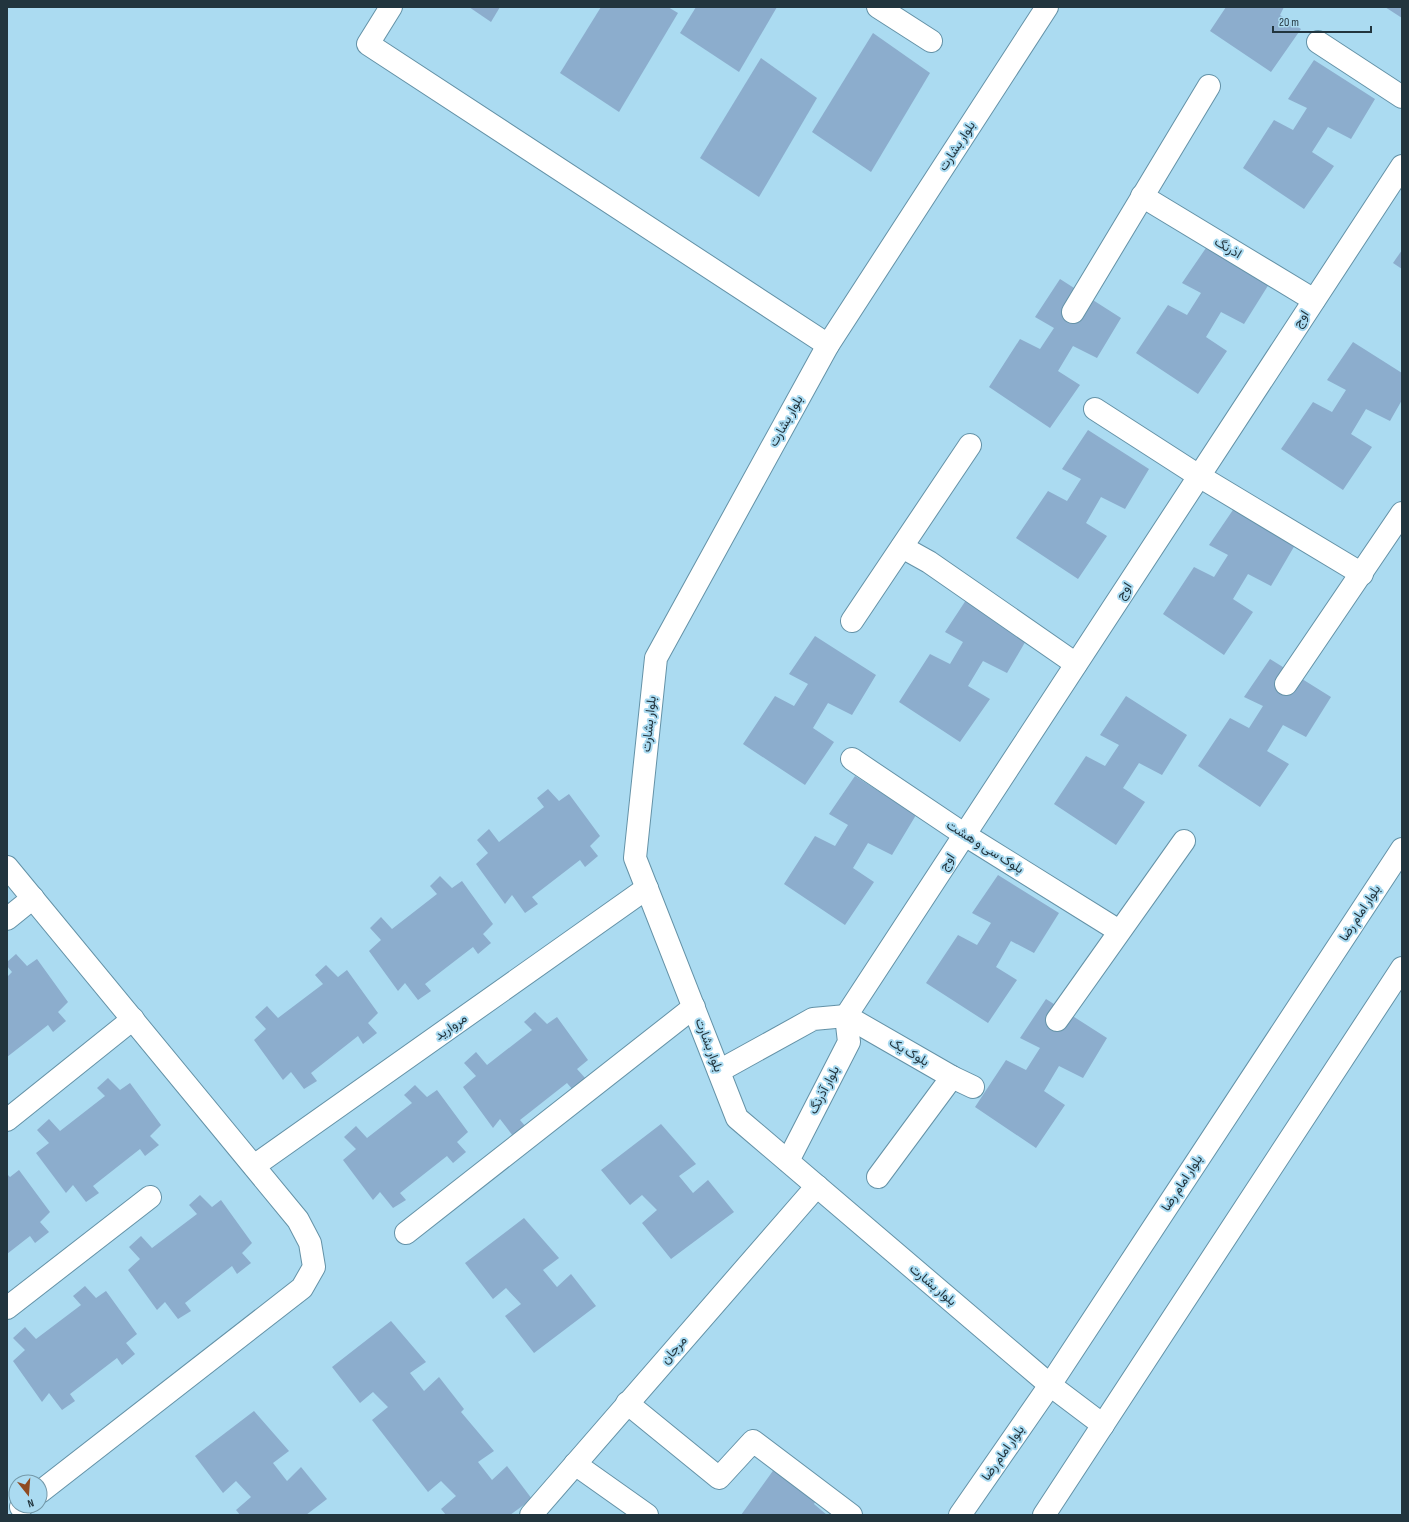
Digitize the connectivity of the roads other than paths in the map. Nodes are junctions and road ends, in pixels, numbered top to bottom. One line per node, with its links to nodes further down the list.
1 (392, 7): 12 (street)
2 (878, 7): 4 (street)
3 (1047, 7): 12 (street, بلوار بشارت)
4 (931, 41)
5 (1318, 42): 7 (street)
6 (1210, 86): 9 (street)
7 (1402, 97)
8 (1402, 166): 10 (street, اوج)
9 (1142, 196): 10 (street, اذرنگ); 11 (street)
10 (1314, 300): 15 (street, اوج)
11 (1073, 312)
12 (828, 345): 27 (street, بلوار بشارت)
13 (1095, 409): 15 (street)
14 (970, 446): 17 (street)
15 (1199, 476): 18 (street); 20 (street, اوج)
16 (1402, 512): 18 (street)
17 (902, 547): 19 (street); 20 (street)
18 (1362, 574): 21 (street)
19 (852, 621)
20 (1076, 664): 23 (street, اوج)
21 (1286, 684)
22 (852, 760): 23 (street, بلوک سی و هشت)
23 (965, 835): 30 (street, بلوک سی و هشت); 33 (street, اوج)
24 (1184, 841): 30 (street)
25 (1402, 849): 47 (street, بلوار امام رضا)
26 (7, 867): 28 (street)
27 (647, 888): 32 (street, بلوار بشارت); 41 (street, مروارید)
28 (33, 898): 29 (street); 34 (street)
29 (7, 919)
30 (1119, 930): 35 (street)
31 (1402, 968): 49 (street)
32 (694, 1007): 36 (street, بلوار بشارت); 45 (street)
33 (846, 1016): 36 (street); 37 (street, بلوک یک); 40 (street, بلوار آذرنگ)
34 (133, 1019): 39 (street); 41 (street)
35 (1057, 1020)
36 (719, 1071): 40 (street, بلوار بشارت)
37 (952, 1077): 38 (street, بلوک یک); 42 (street)
38 (972, 1087)
39 (7, 1120)
40 (788, 1162): 43 (street, بلوار بشارت)
41 (254, 1166): 51 (street)
42 (878, 1177)
43 (817, 1186): 47 (street, بلوار بشارت); 48 (street, مرجان)
44 (150, 1197): 46 (street)
45 (406, 1233)
46 (7, 1308)
47 (1050, 1385): 49 (street, بلوار بشارت); 55 (street, بلوار امام رضا)
48 (628, 1403): 50 (street, مرجان); 54 (street)
49 (1103, 1425): 56 (street)
50 (575, 1464): 52 (street, مرجان); 53 (street)
51 (48, 1486)
52 (531, 1515)
53 (647, 1515)
54 (851, 1515)
55 (960, 1515)
56 (1044, 1515)

